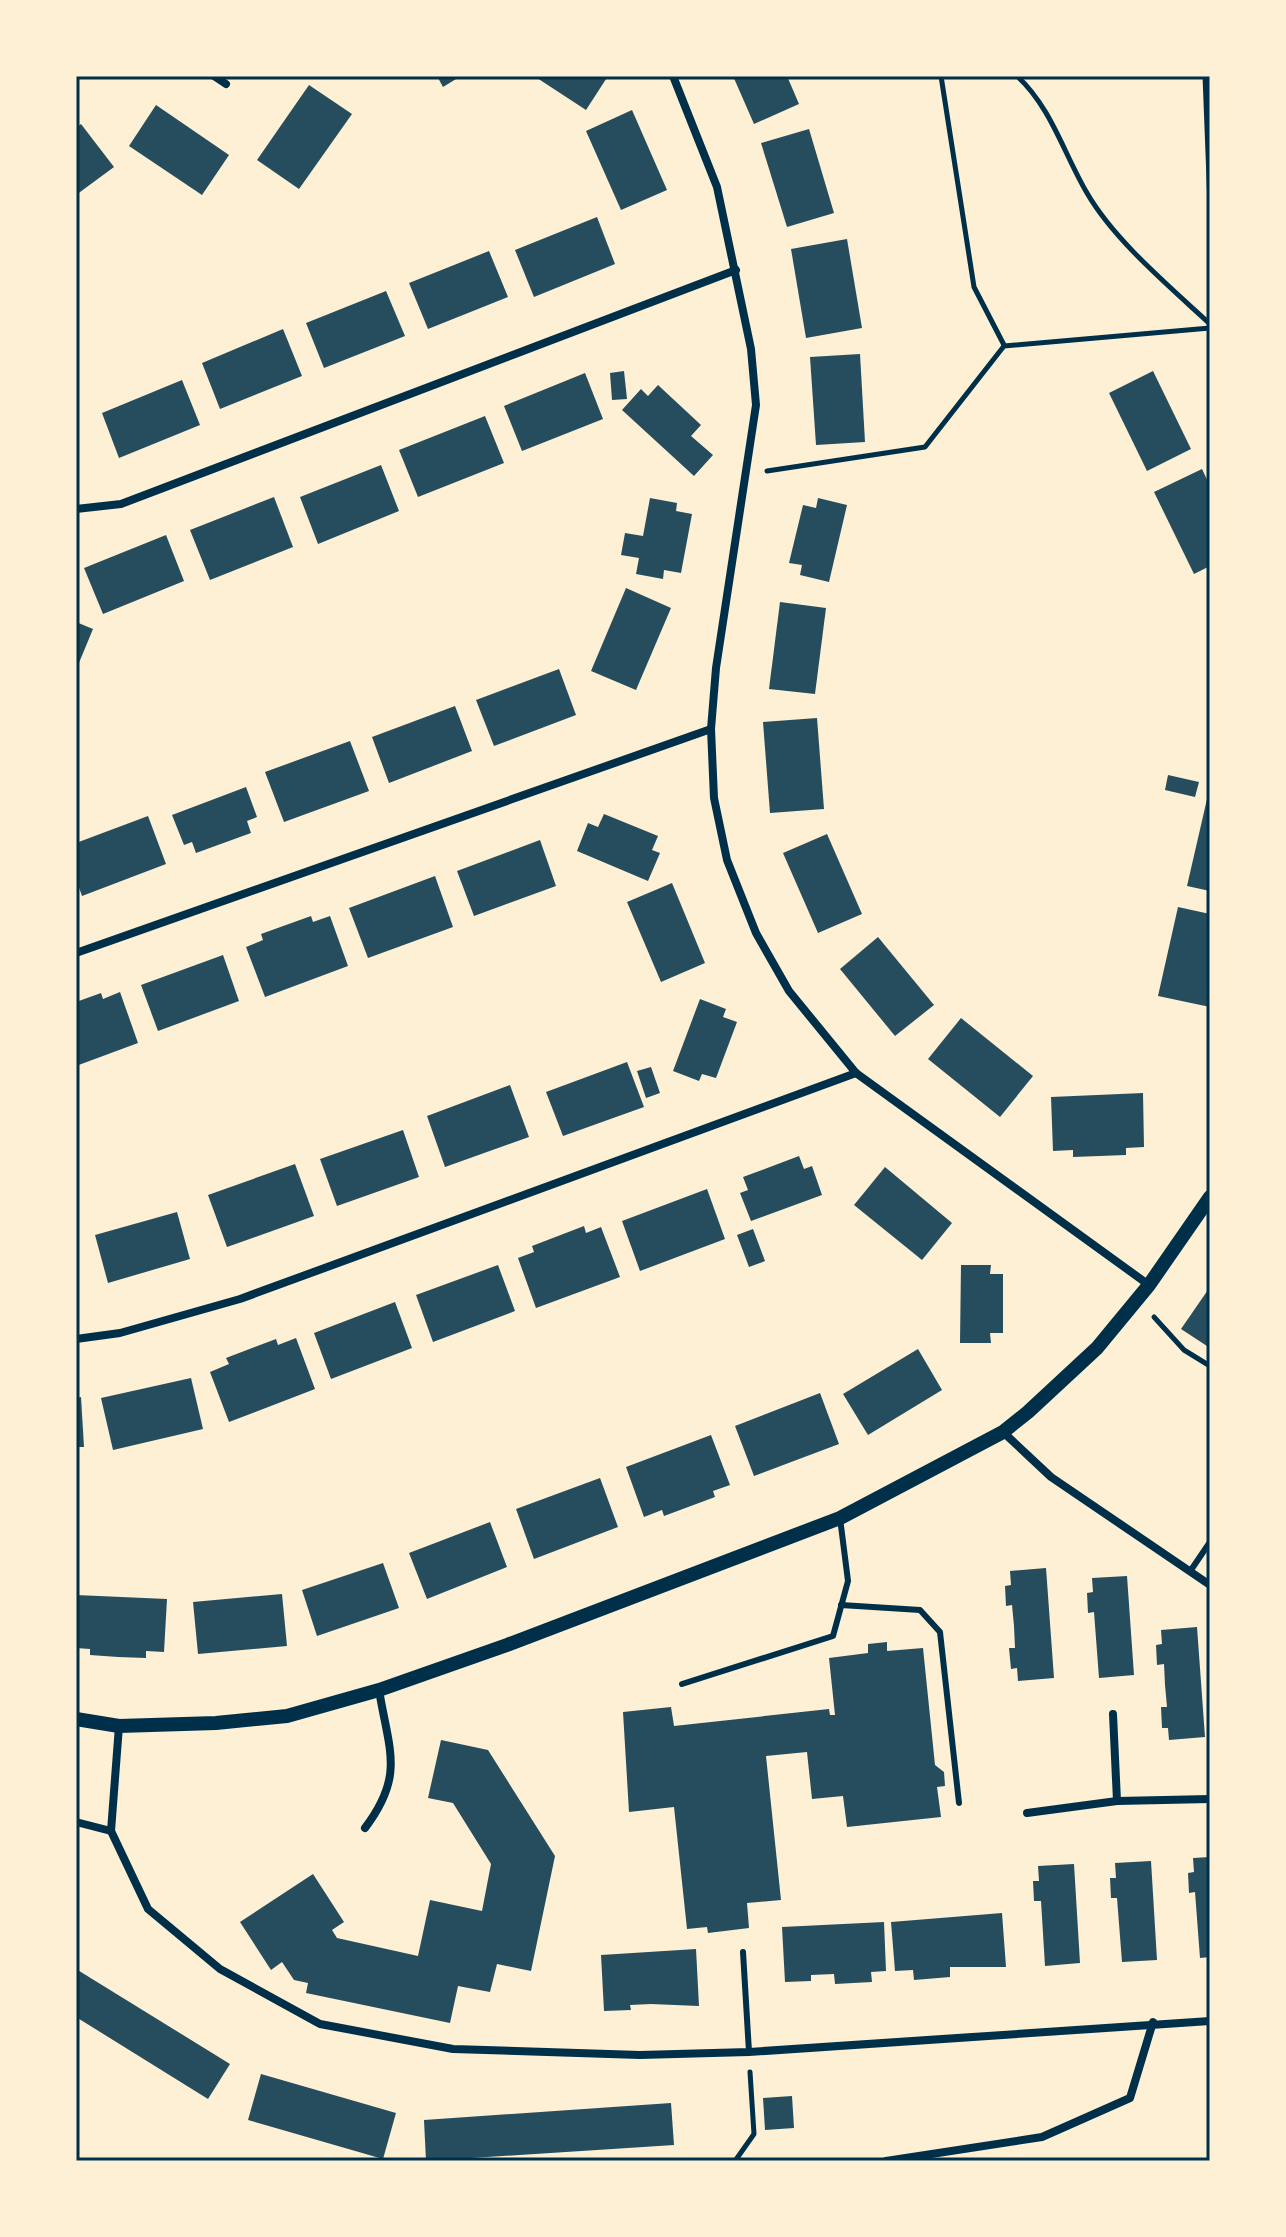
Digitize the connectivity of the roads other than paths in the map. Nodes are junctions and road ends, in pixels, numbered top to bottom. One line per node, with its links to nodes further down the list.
1 (214, 76): 3 (street)
2 (673, 76): 4 (street)
3 (226, 84)
4 (736, 270): 5 (street); 6 (street)
5 (76, 509)
6 (711, 729): 7 (street); 8 (street)
7 (76, 953)
8 (856, 1073): 10 (street); 11 (street)
9 (1210, 1197): 10 (street)
10 (1149, 1285): 12 (street)
11 (76, 1339)
12 (1003, 1432): 13 (street); 15 (street)
13 (840, 1518): 17 (lane); 19 (street)
14 (1210, 1542): 15 (lane)
15 (1191, 1570): 16 (street)
16 (1210, 1585)
17 (841, 1605): 18 (lane); 25 (lane)
18 (682, 1684)
19 (379, 1690): 22 (street); 28 (street)
20 (1113, 1714): 24 (street)
21 (76, 1719): 22 (street)
22 (119, 1726): 29 (street)
23 (1210, 1799): 24 (street)
24 (1117, 1801): 26 (street)
25 (959, 1803)
26 (1027, 1813)
27 (76, 1822): 29 (street)
28 (365, 1828)
29 (111, 1831): 33 (street)
30 (743, 1952): 33 (lane)
31 (1210, 2021): 32 (street)
32 (1153, 2022): 33 (street); 34 (street)
33 (749, 2052)
34 (886, 2161)

